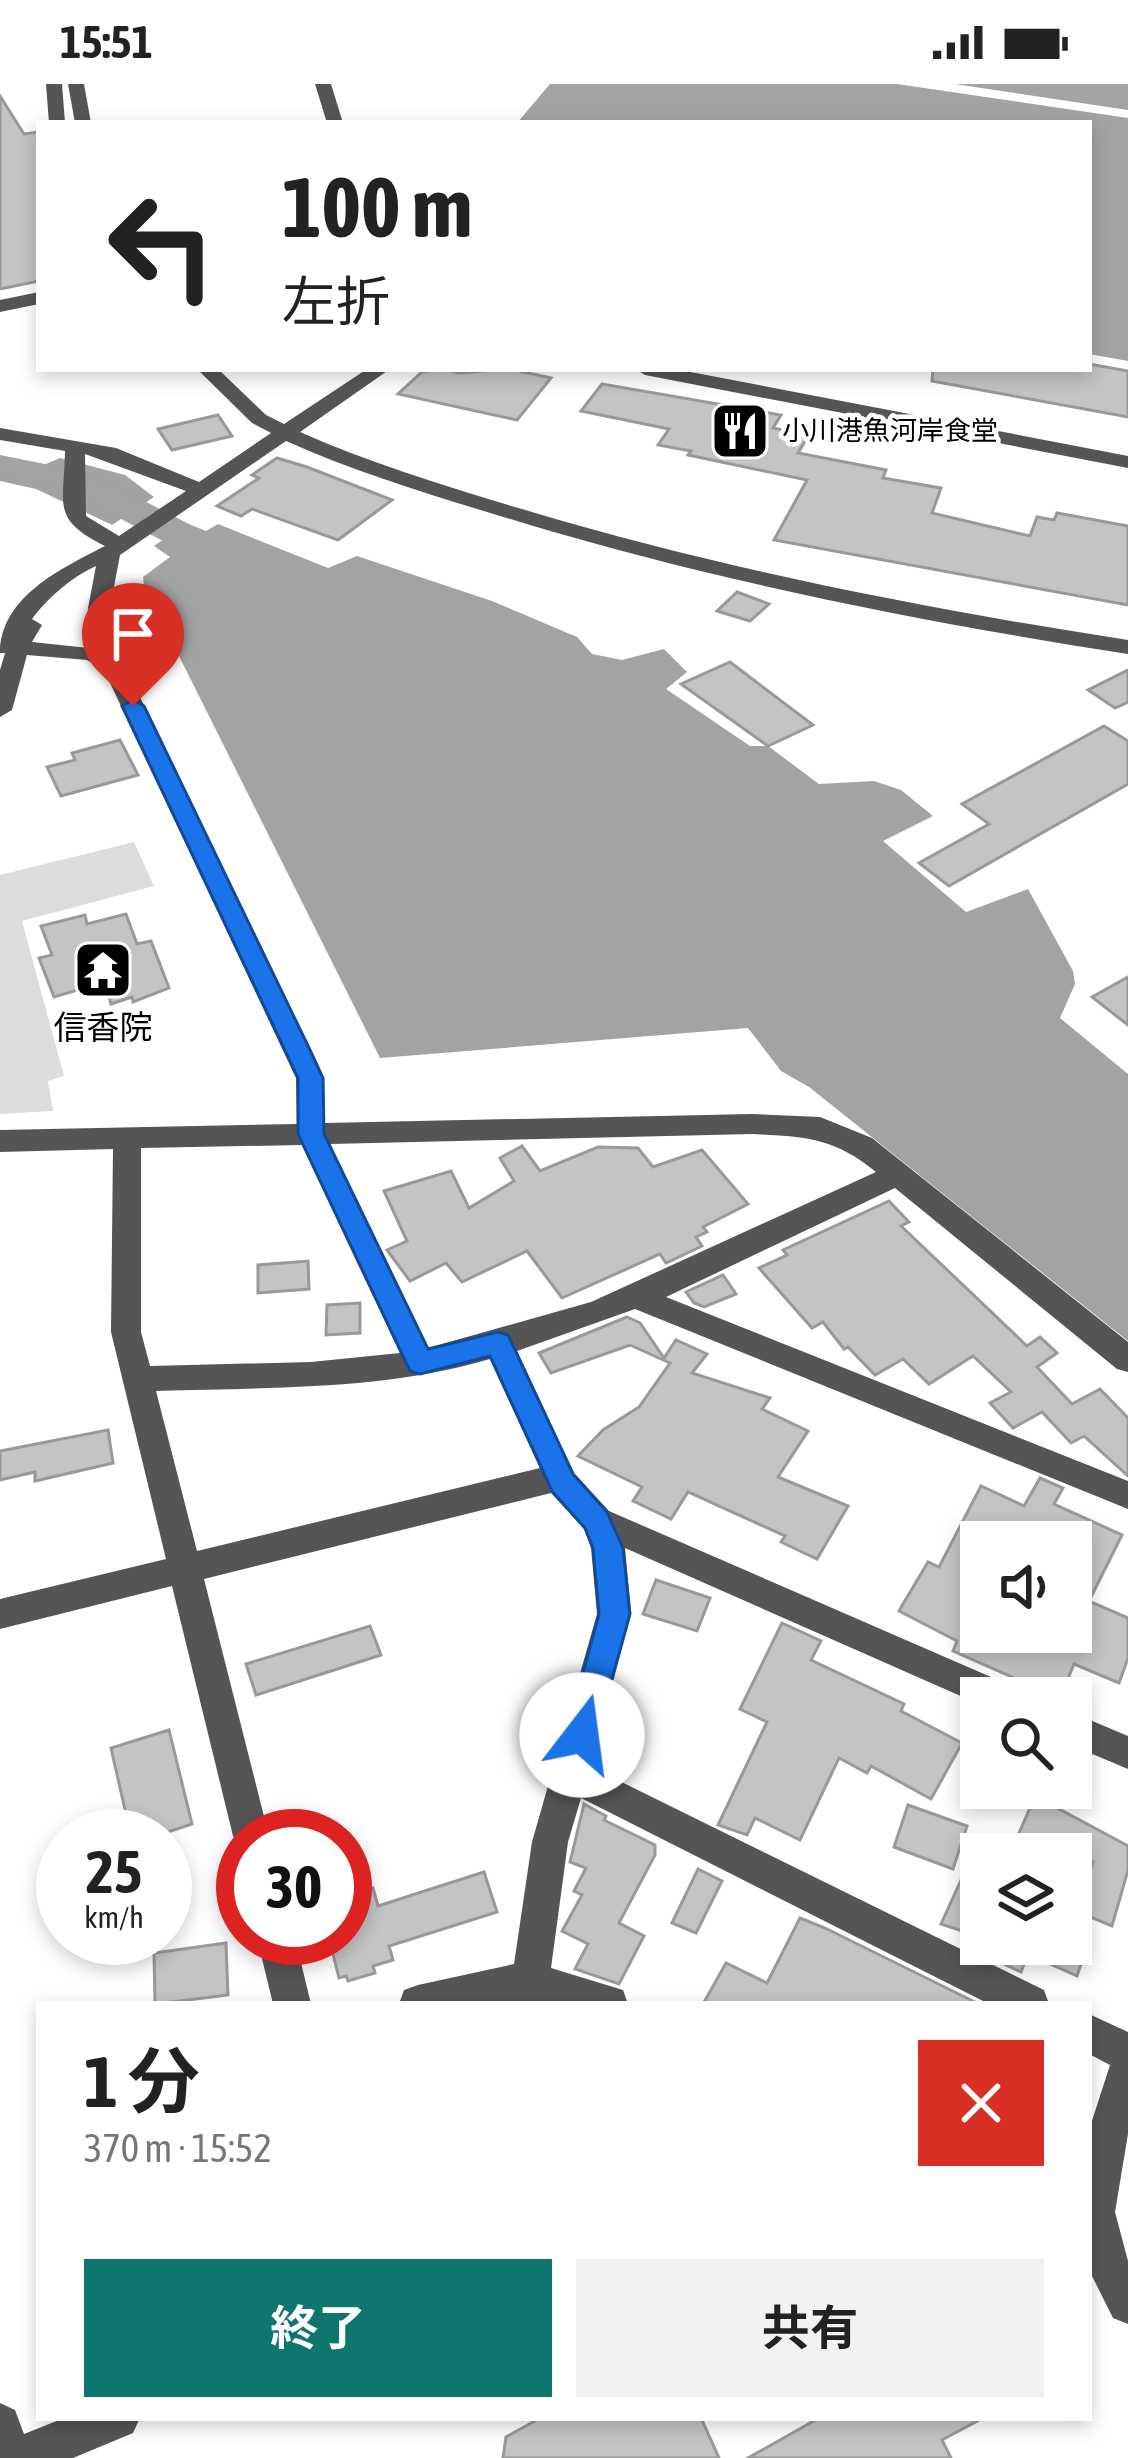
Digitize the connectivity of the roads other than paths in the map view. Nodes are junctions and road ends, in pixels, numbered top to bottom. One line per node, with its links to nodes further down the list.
1 (54, 84): 4 (street)
2 (76, 84): 5 (street)
3 (323, 84): 6 (street)
4 (57, 120)
5 (82, 120)
6 (333, 120)
7 (36, 299): 8 (street)
8 (0, 306)
9 (210, 372): 12 (street)
10 (376, 372): 12 (street)
11 (660, 372): 15 (street)
12 (285, 433): 16 (street); 19 (street)
13 (0, 434): 14 (street)
14 (75, 453): 16 (street); 17 (street)
15 (1128, 463)
16 (201, 490): 17 (street)
17 (120, 545): 18 (street); 20 (street)
18 (5, 646): 20 (street); 21 (street)
19 (1128, 647)
20 (114, 666): 22 (street)
21 (0, 710)
22 (311, 1134): 23 (street); 25 (street); 29 (street)
23 (127, 1139): 24 (street); 30 (street)
24 (0, 1142)
25 (898, 1174): 26 (street); 28 (street)
26 (638, 1298): 27 (street); 32 (street)
27 (498, 1343): 29 (street); 31 (street)
28 (1128, 1360)
29 (420, 1363): 30 (street)
30 (140, 1379): 34 (street)
31 (560, 1477): 33 (street); 34 (street)
32 (1128, 1495)
33 (597, 1521): 36 (street); 39 (street)
34 (185, 1568): 35 (street); 40 (street)
35 (0, 1614)
36 (960, 1680)
37 (1092, 1737): 38 (street)
38 (1128, 1753)
39 (572, 1775): 42 (street); 46 (street)
40 (244, 1809)
41 (283, 1965): 43 (street)
42 (528, 1992): 44 (street); 45 (street)
43 (291, 2001)
44 (446, 2001)
45 (589, 2001)
46 (1024, 2001)
47 (1092, 2035): 48 (street)
48 (1128, 2053)
49 (1128, 2069): 50 (street)
50 (1094, 2150): 51 (street)
51 (1092, 2189)
52 (1092, 2212): 53 (street)
53 (1108, 2279)
54 (111, 2421): 57 (street)
55 (0, 2425): 56 (street)
56 (8, 2458)
57 (19, 2458)

